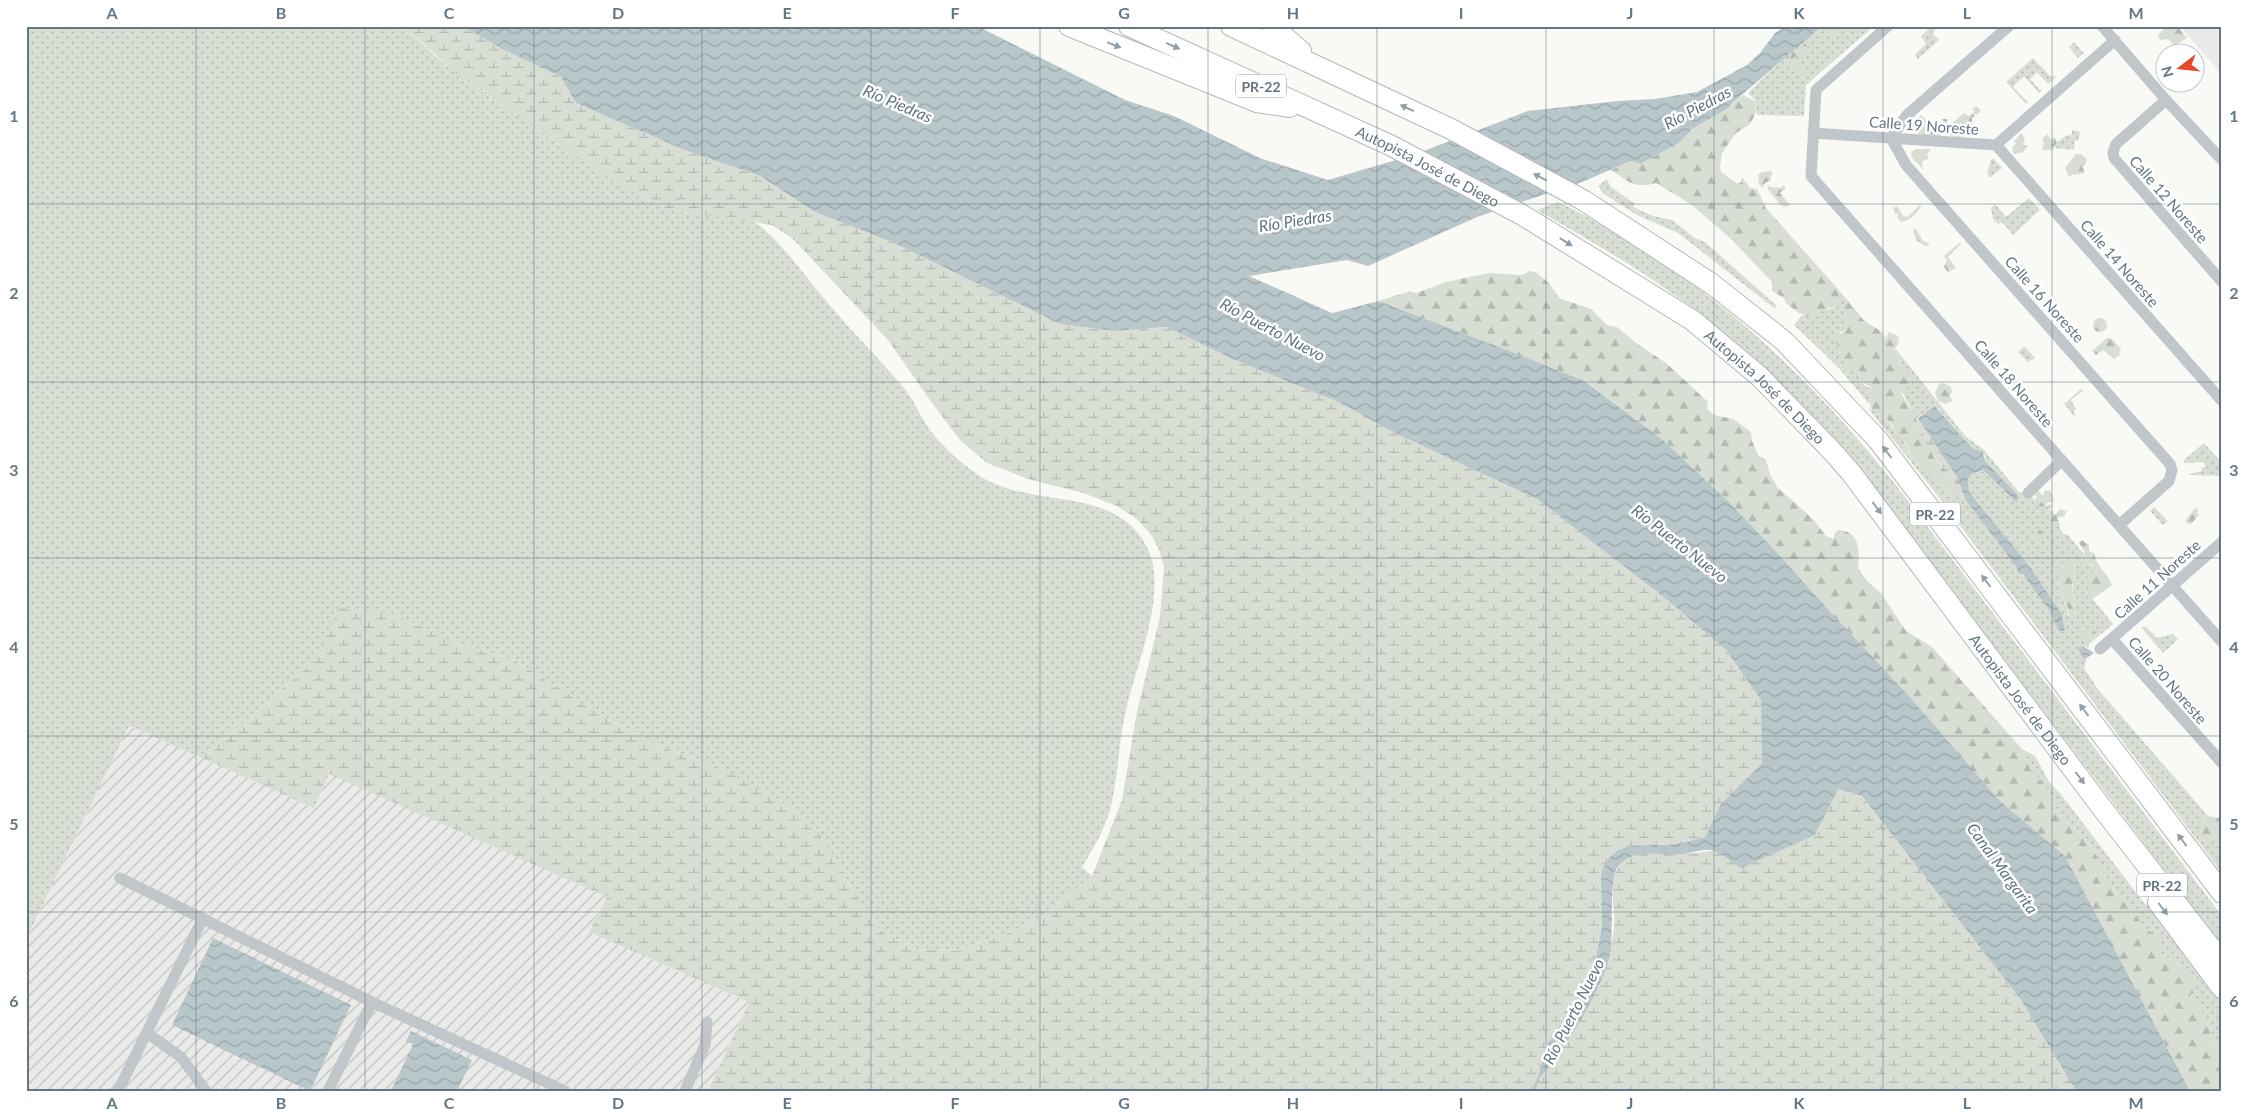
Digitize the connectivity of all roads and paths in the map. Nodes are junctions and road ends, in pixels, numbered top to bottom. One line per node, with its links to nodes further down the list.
1 (1069, 26): 11 (highway, one-way to 11)
2 (1129, 26): 11 (highway, Autopista José de Diego / PR-22, one-way to 11)
3 (1231, 26): 9 (highway, PR-22)
4 (1272, 26): 9 (highway)
5 (1888, 26): 12 (street, Calle 18 Noreste)
6 (2009, 26): 13 (street)
7 (2102, 26): 8 (street)
8 (2115, 40): 10 (street); 14 (street, Calle 19 Noreste)
9 (1313, 63): 28 (highway, PR-22, one-way to 9)
10 (2166, 100): 15 (street); 16 (street, Calle 12 Noreste)
11 (1318, 111): 27 (highway, Autopista José de Diego / PR-22, one-way to 27)
12 (1813, 133): 13 (street, Calle 19 Noreste); 18 (street, Calle 18 Noreste)
13 (1891, 138): 14 (street, Calle 19 Noreste); 20 (street, Calle 16 Noreste)
14 (1996, 145): 17 (street, Calle 14 Noreste)
15 (2222, 160)
16 (2222, 282)
17 (2222, 402)
18 (2062, 460): 19 (street); 20 (street, Calle 18 Noreste)
19 (2028, 492)
20 (2119, 525): 22 (street, Calle 18 Noreste)
21 (2222, 542): 22 (street, Calle 11 Noreste)
22 (2172, 585): 23 (street, Calle 11 Noreste); 24 (street, Calle 18 Noreste)
23 (2112, 639): 25 (street, Calle 11 Noreste); 26 (street, Calle 20 Noreste)
24 (2222, 642)
25 (2100, 649)
26 (2222, 763)
27 (2102, 808): 33 (highway, Autopista José de Diego / PR-22); 34 (highway, one-way to 34)
28 (2205, 870): 30 (highway); 31 (highway, PR-22)
29 (120, 878): 32 (street)
30 (2222, 884)
31 (2222, 893)
32 (203, 918): 35 (street); 37 (street)
33 (2222, 962)
34 (2222, 988)
35 (372, 1002): 40 (street); 41 (street)
36 (707, 1022): 42 (street)
37 (147, 1033): 38 (street); 39 (street)
38 (118, 1091)
39 (206, 1091)
40 (328, 1091)
41 (565, 1091)
42 (685, 1091)

